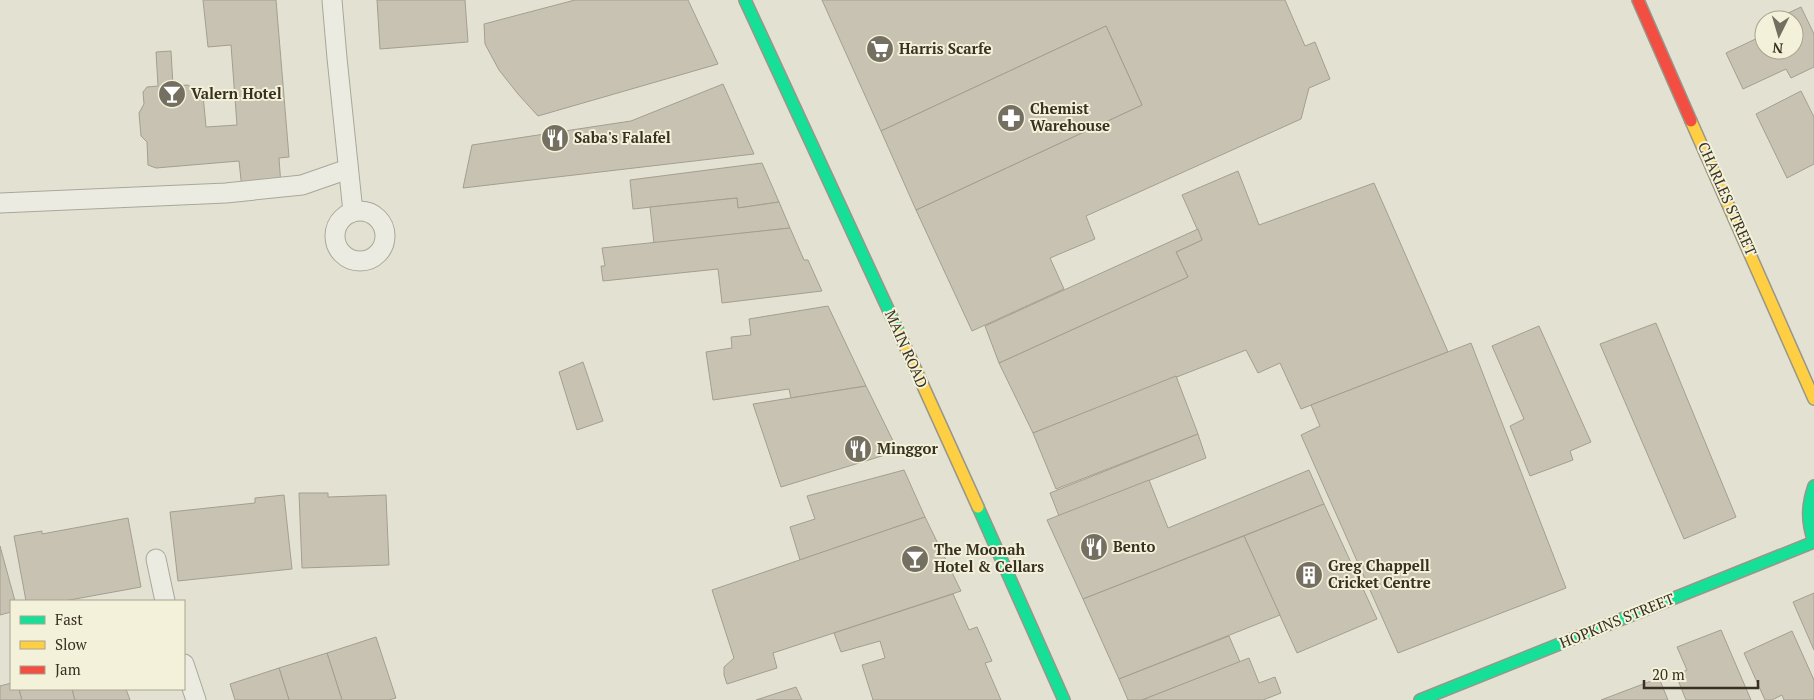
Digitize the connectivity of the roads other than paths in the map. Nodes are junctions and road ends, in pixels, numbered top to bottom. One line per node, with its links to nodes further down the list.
1 (332, 0): 4 (lane)
2 (745, 0): 14 (street, MAIN ROAD)
3 (1638, 0): 7 (street, CHARLES STREET)
4 (348, 169): 5 (lane); 6 (lane)
5 (0, 203)
6 (353, 212)
7 (1814, 399)
8 (1814, 486): 9 (street)
9 (1814, 542): 15 (street, HOPKINS STREET)
10 (156, 559): 11 (lane)
11 (164, 600)
12 (185, 667): 13 (lane)
13 (196, 700)
14 (1064, 700)
15 (1420, 700)

